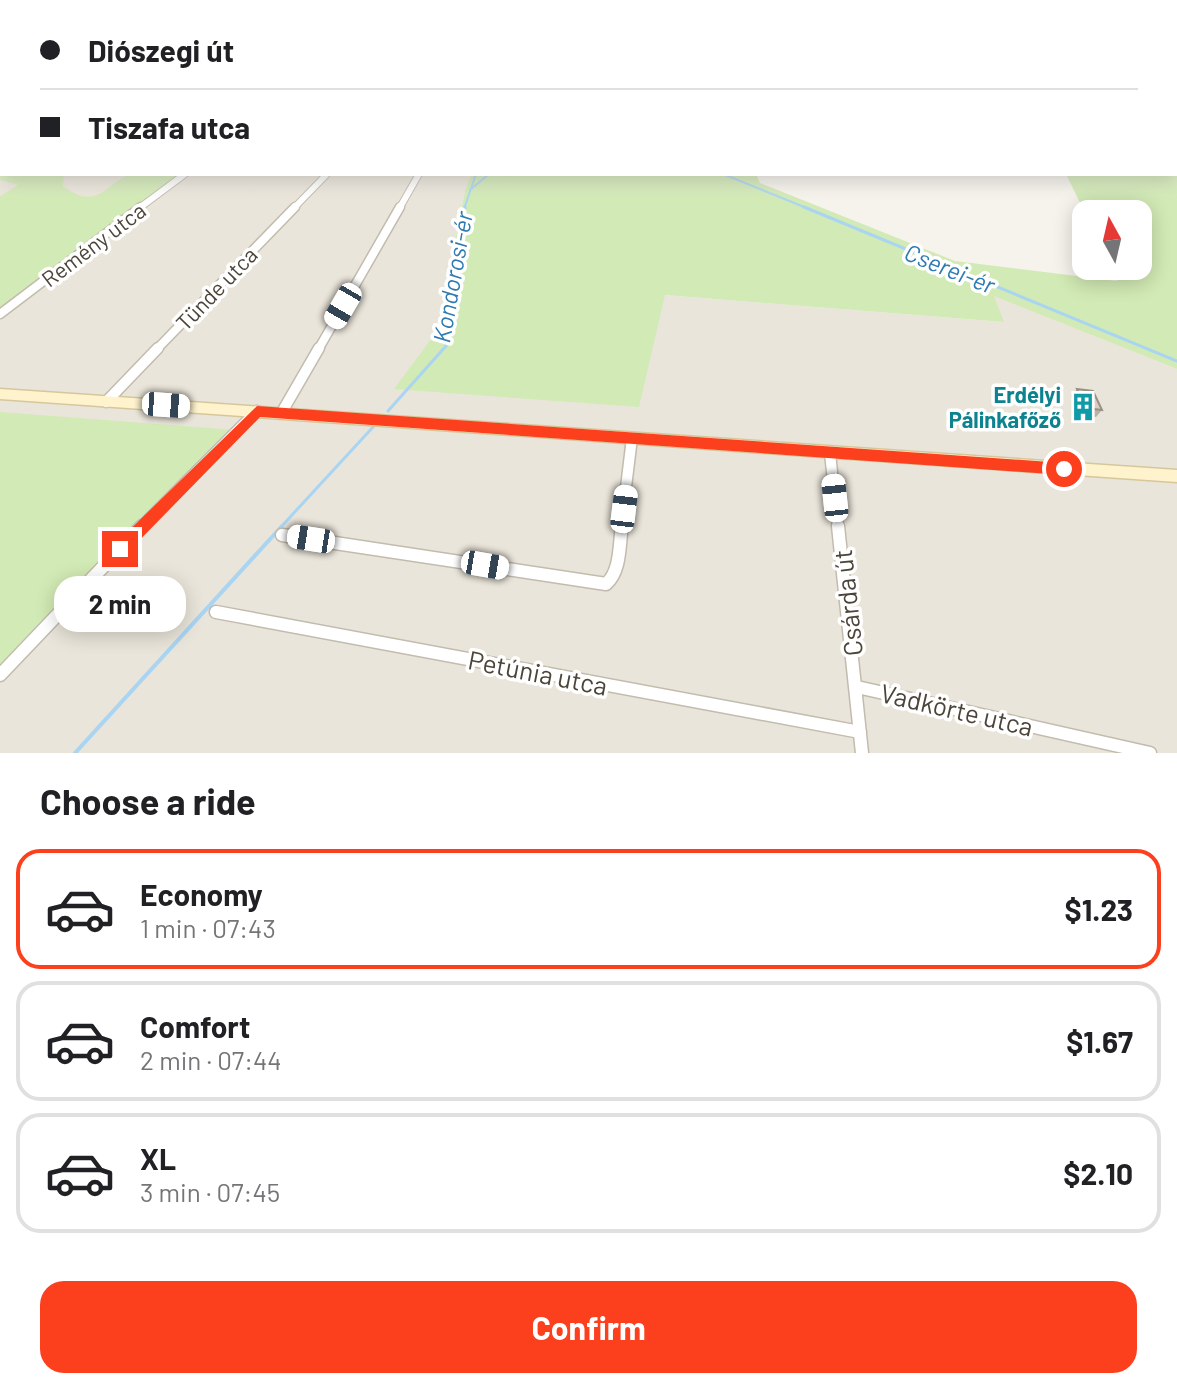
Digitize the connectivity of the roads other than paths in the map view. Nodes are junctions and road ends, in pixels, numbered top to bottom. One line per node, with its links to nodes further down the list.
1 (182, 176): 4 (street, Remény utca)
2 (325, 176): 6 (street, Tünde utca)
3 (418, 176): 8 (street)
4 (0, 314)
5 (0, 394): 6 (main road)
6 (106, 402): 7 (main road)
7 (257, 411): 8 (main road); 14 (street)
8 (282, 412): 9 (main road)
9 (632, 438): 10 (main road); 12 (street)
10 (830, 453): 11 (main road); 15 (street, Csárda út)
11 (1177, 476)
12 (282, 535)
13 (216, 612): 16 (street, Petúnia utca)
14 (0, 675)
15 (857, 687): 16 (street, Csárda út); 18 (street, Vadkörte utca)
16 (860, 732): 17 (street, Csárda út)
17 (862, 753)
18 (1150, 753)

